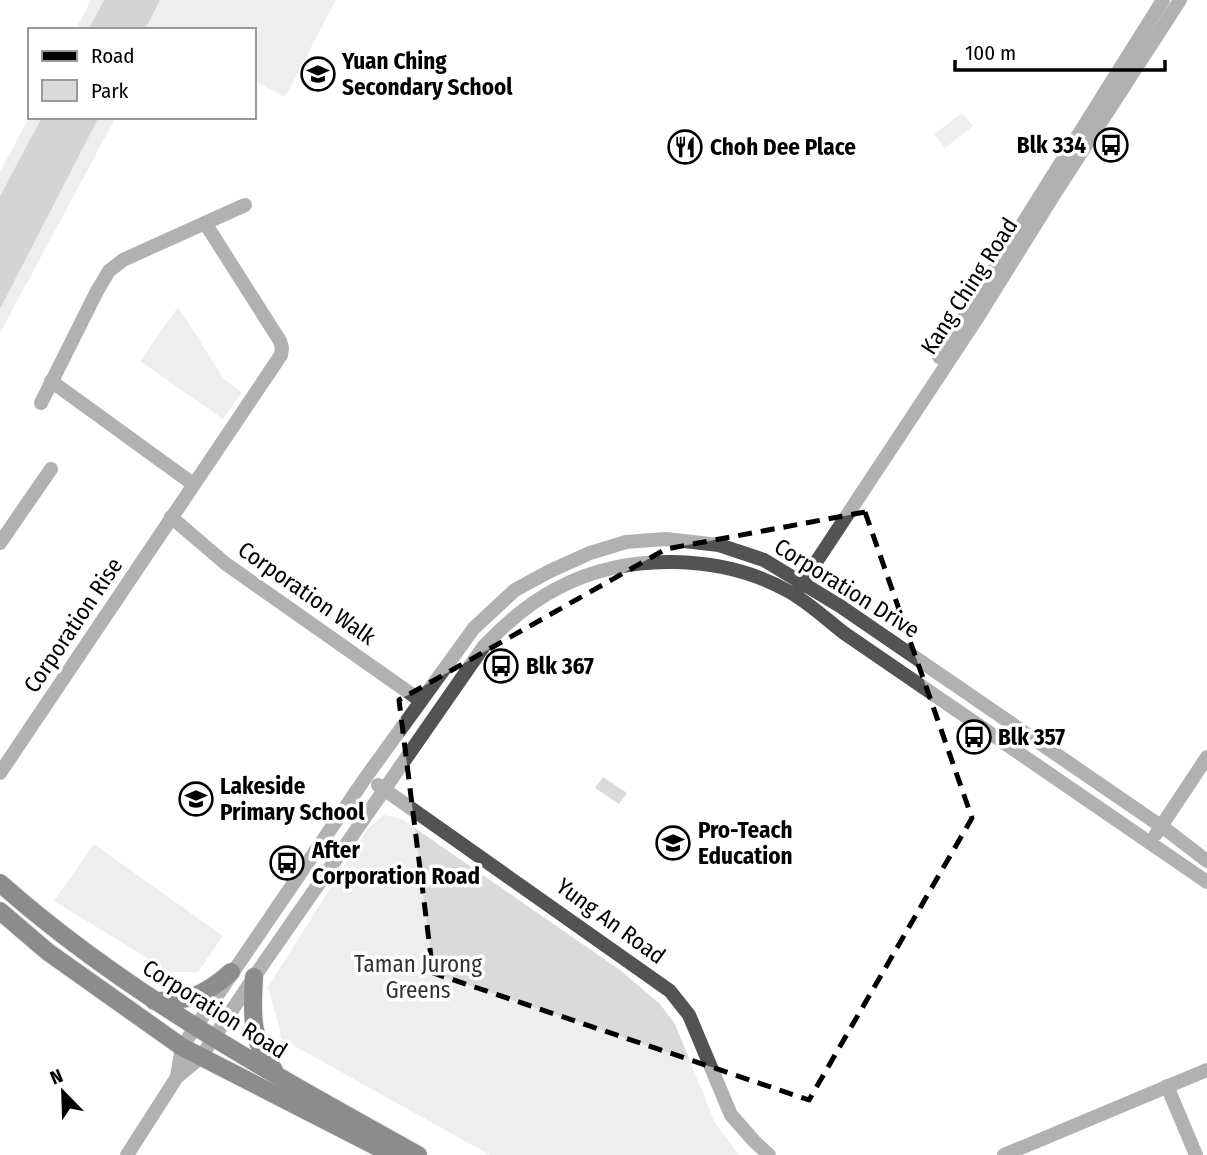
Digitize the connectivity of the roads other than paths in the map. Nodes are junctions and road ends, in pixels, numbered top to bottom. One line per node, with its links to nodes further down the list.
1 (1163, 0): 5 (street, Kang Ching Road)
2 (1180, 0): 5 (street, Kang Ching Road)
3 (245, 205): 4 (street)
4 (205, 223): 6 (street); 9 (street)
5 (948, 352): 12 (street, Kang Ching Road)
6 (51, 381): 7 (street); 9 (street)
7 (41, 403)
8 (51, 469): 11 (street)
9 (193, 484): 10 (street)
10 (171, 517): 14 (street, Corporation Walk); 17 (street, Corporation Rise)
11 (0, 543)
12 (799, 579): 13 (street, Kang Ching Road); 14 (street, Corporation Drive); 20 (street, Corporation Drive)
13 (791, 592): 19 (street, Corporation Drive); 21 (street, Corporation Drive)
14 (421, 701): 18 (street, Corporation Drive)
15 (1207, 757): 20 (street)
16 (1207, 772): 20 (street)
17 (0, 774)
18 (366, 777): 19 (street, Yung An Road); 26 (street, Corporation Drive)
19 (384, 789): 27 (street, Corporation Drive); 40 (street, Yung An Road)
20 (1164, 829): 21 (street); 22 (street, Corporation Drive)
21 (1154, 843): 23 (street, Corporation Drive)
22 (1207, 861)
23 (1207, 882)
24 (0, 883): 28 (main road, Corporation Road)
25 (0, 911): 31 (main road, Corporation Road)
26 (231, 972): 28 (main road); 29 (street, Corporation Drive)
27 (254, 977): 30 (street, Corporation Drive); 35 (main road)
28 (154, 1001): 29 (main road, Corporation Road)
29 (196, 1026): 30 (main road, Corporation Road); 31 (street, Corporation Drive)
30 (215, 1037): 32 (street, Corporation Drive); 35 (main road, Corporation Road)
31 (182, 1047): 32 (main road, Corporation Road); 34 (street)
32 (201, 1057): 34 (street, Corporation Drive); 38 (main road, Corporation Road)
33 (1207, 1070): 36 (street)
34 (177, 1077): 37 (street)
35 (283, 1080): 39 (main road, Corporation Road)
36 (1167, 1086): 41 (street); 42 (street)
37 (127, 1155)
38 (393, 1155)
39 (418, 1155)
40 (769, 1155)
41 (1004, 1155)
42 (1196, 1155)

